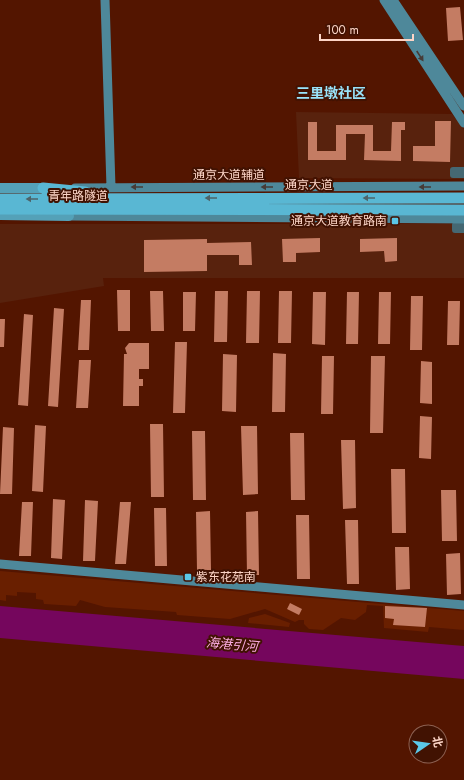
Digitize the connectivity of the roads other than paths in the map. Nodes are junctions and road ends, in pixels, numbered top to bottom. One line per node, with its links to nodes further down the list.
1 (105, 0): 9 (street)
2 (384, 0): 5 (street, one-way to 5)
3 (393, 0): 4 (street)
4 (464, 106)
5 (464, 124)
6 (464, 170): 7 (street)
7 (464, 175)
8 (464, 186): 9 (street, 通京大道辅道, one-way to 9)
9 (111, 187): 11 (street, 通京大道辅道)
10 (0, 188): 11 (main road)
11 (43, 188): 14 (highway)
12 (464, 198): 14 (highway, 通京大道, one-way to 14)
13 (0, 199): 14 (highway, 青年路隧道, one-way to 13)
14 (156, 204): 15 (highway, 青年路隧道); 16 (highway, 通京大道); 18 (highway)
15 (0, 209)
16 (464, 210)
17 (0, 215): 18 (main road)
18 (69, 216): 19 (street)
19 (464, 219)
20 (464, 224): 21 (street)
21 (464, 230)
22 (0, 564): 23 (street)
23 (464, 605)

